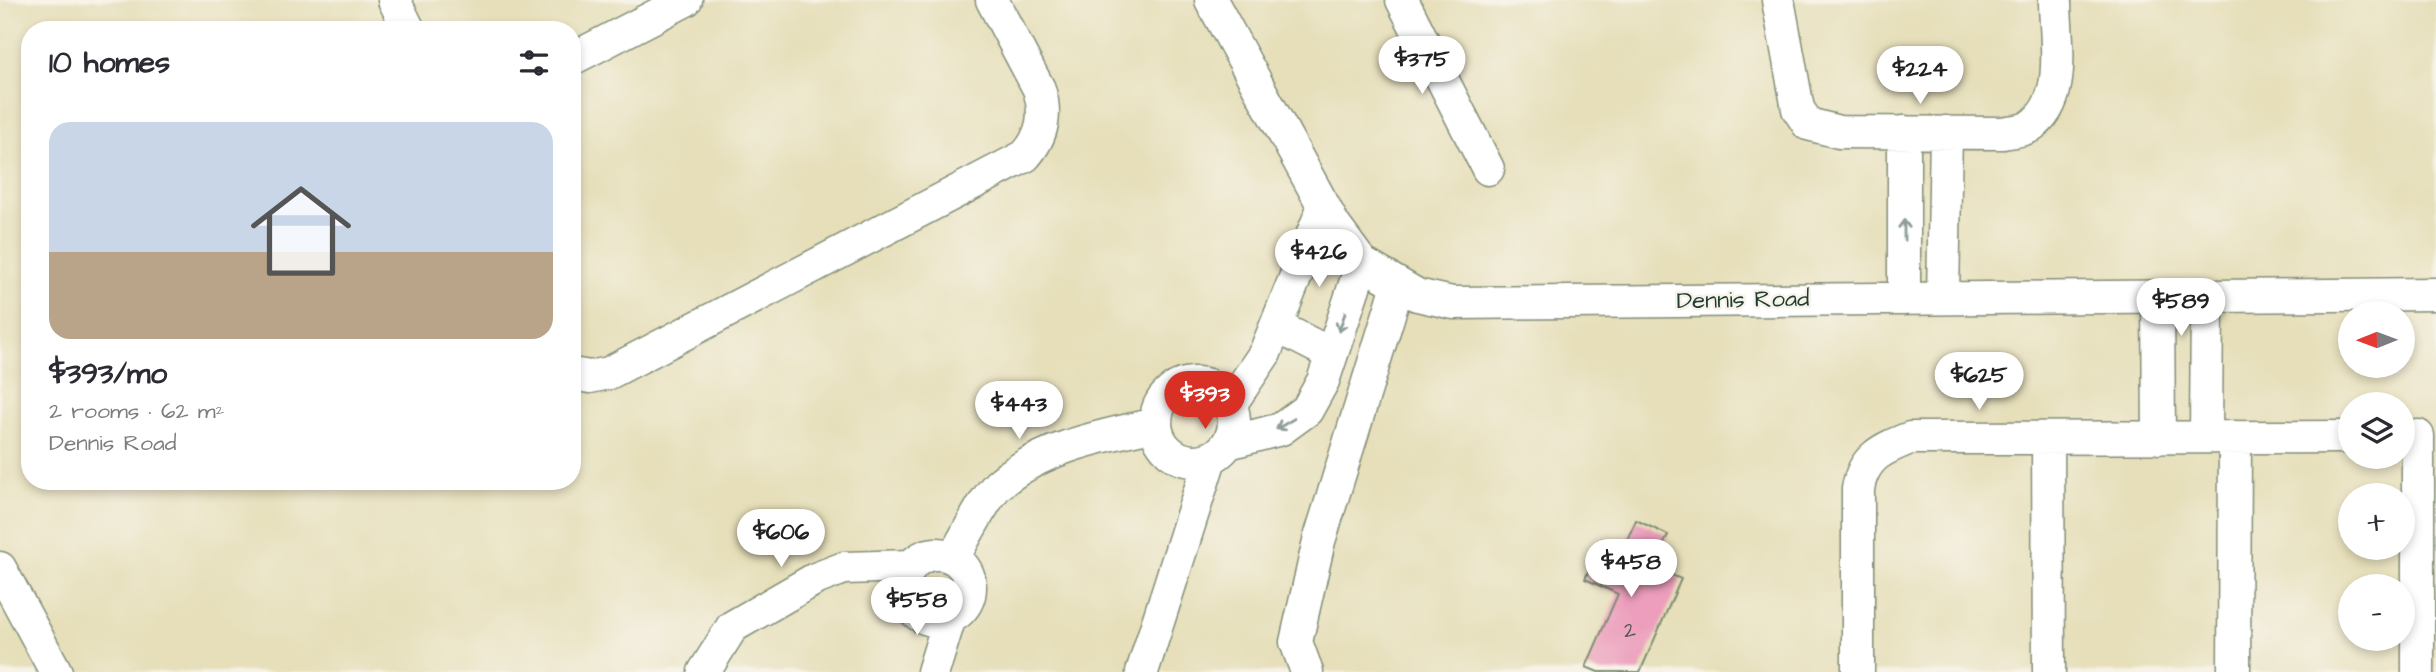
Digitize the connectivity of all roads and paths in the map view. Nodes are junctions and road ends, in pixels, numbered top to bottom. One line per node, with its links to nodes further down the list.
1 (394, 0): 8 (street)
2 (686, 0): 9 (street)
3 (992, 0): 23 (street)
4 (1212, 0): 13 (street, Dennis Road)
5 (1402, 0): 12 (street)
6 (1778, 0): 10 (street)
7 (2055, 0): 11 (street)
8 (404, 21)
9 (581, 54)
10 (1904, 132): 11 (street); 19 (street, one-way to 10)
11 (1947, 132): 20 (street)
12 (1488, 169)
13 (1324, 206): 14 (street, Dennis Road); 21 (street)
14 (1362, 263): 15 (street, Dennis Road); 22 (street, one-way to 22)
15 (1398, 285): 19 (street, Dennis Road); 40 (street)
16 (2436, 294): 17 (street, Dennis Road)
17 (2207, 296): 18 (street, Dennis Road); 27 (street)
18 (2158, 297): 20 (street, Dennis Road); 30 (street)
19 (1904, 299): 20 (street, Dennis Road)
20 (1942, 299)
21 (1276, 326): 22 (street); 24 (street)
22 (1331, 354): 31 (street, one-way to 31)
23 (581, 376)
24 (1230, 405): 25 (street); 31 (street)
25 (1156, 424): 31 (street); 32 (street)
26 (2419, 436): 44 (street)
27 (2220, 437): 28 (street); 30 (street); 43 (street)
28 (2338, 437)
29 (2048, 438): 30 (street); 41 (street); 42 (street)
30 (2159, 438)
31 (1219, 451): 39 (street)
32 (953, 558): 33 (street); 35 (street)
33 (911, 566): 35 (street); 37 (street)
34 (0, 568): 36 (street)
35 (950, 617): 38 (street)
36 (56, 672)
37 (704, 672)
38 (933, 672)
39 (1142, 672)
40 (1307, 672)
41 (1858, 672)
42 (2049, 672)
43 (2234, 672)
44 (2418, 672)

